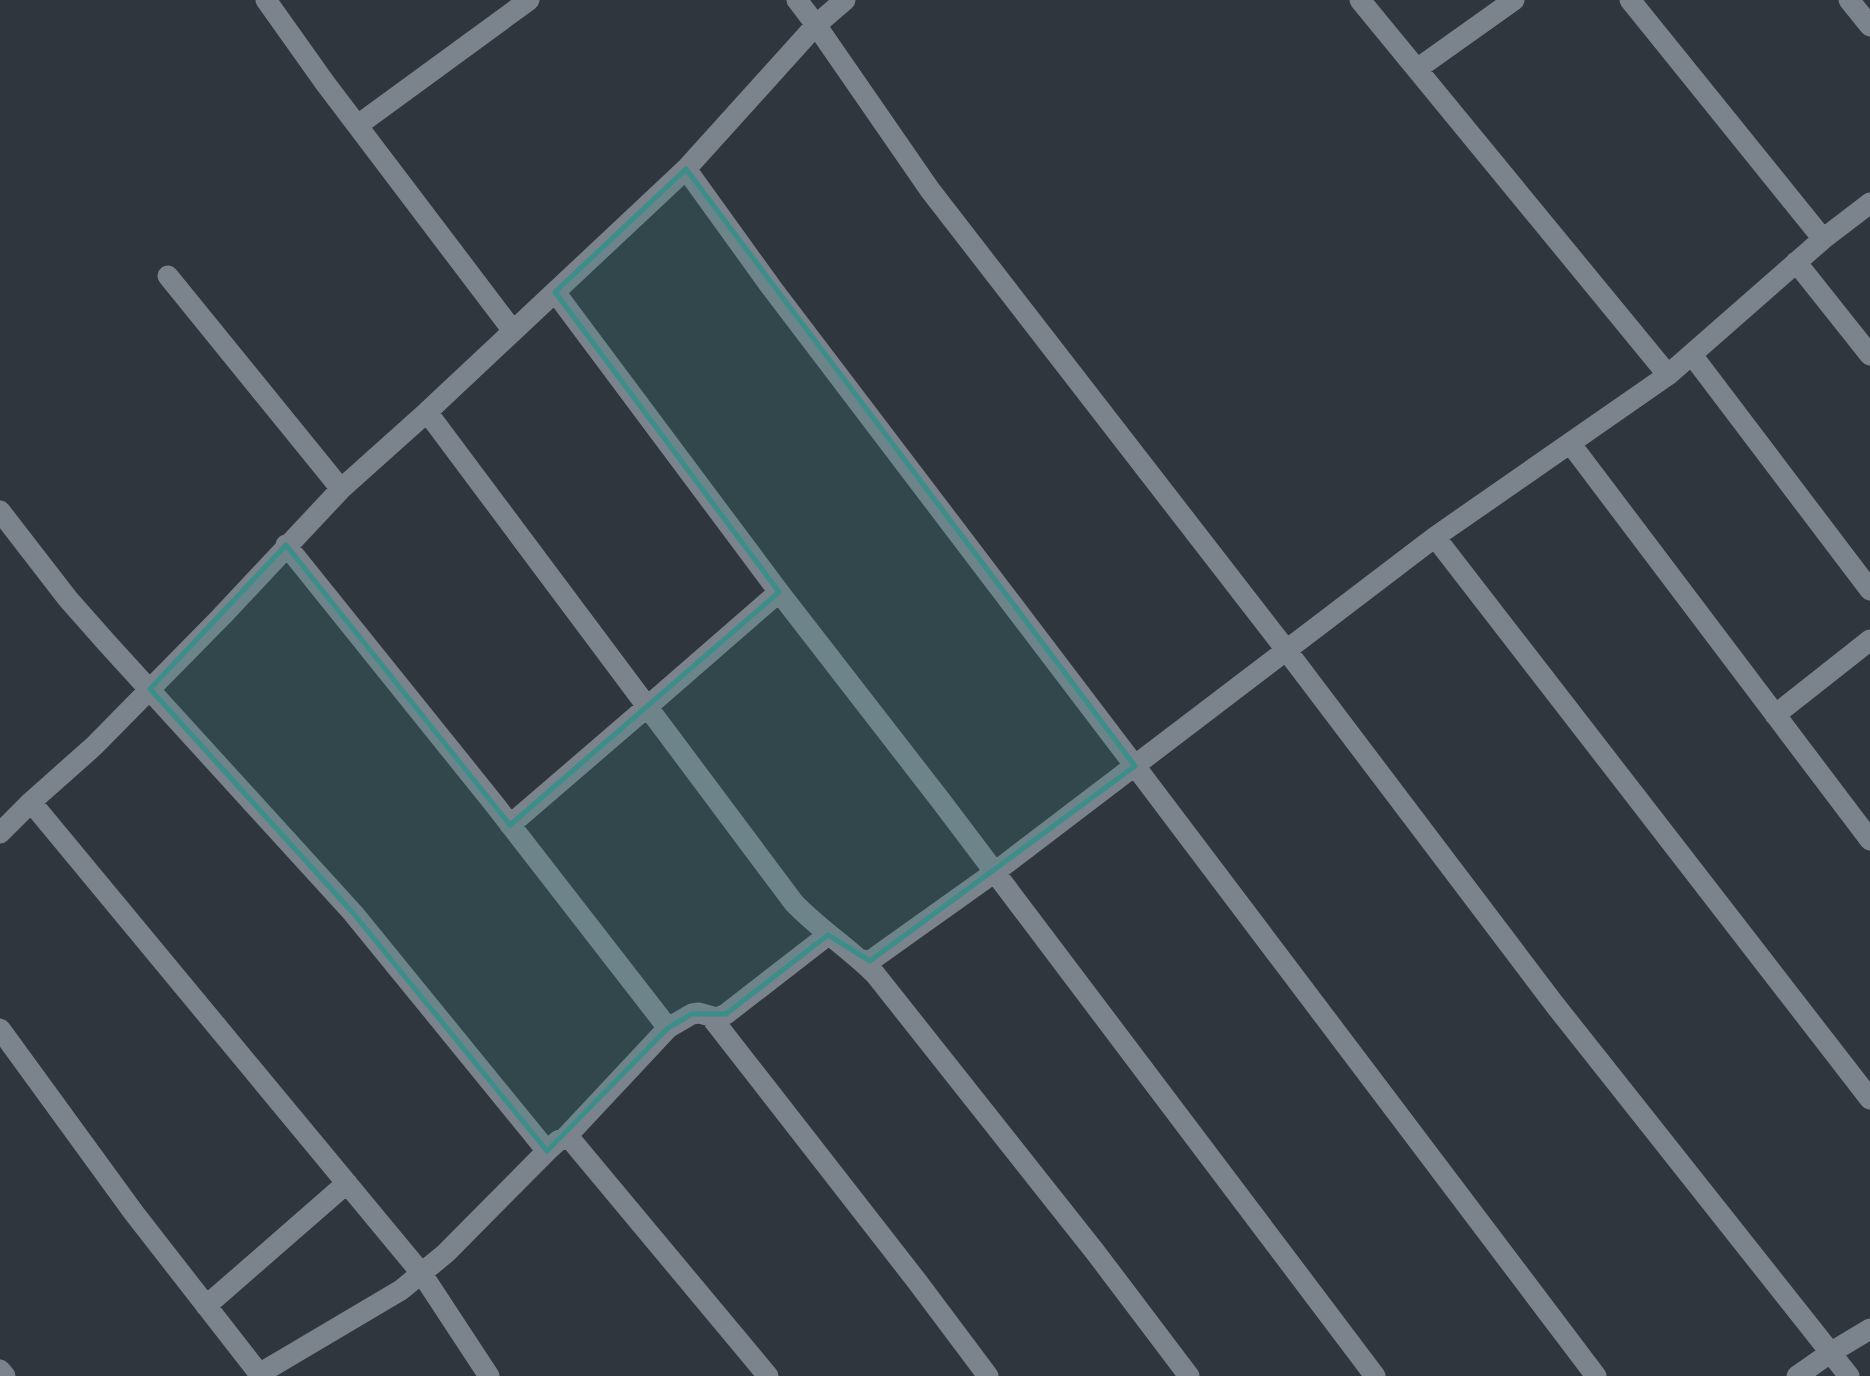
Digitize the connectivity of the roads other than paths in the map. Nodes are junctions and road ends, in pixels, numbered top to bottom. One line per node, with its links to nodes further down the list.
1 (266, 0): 12 (street)
2 (529, 0): 12 (street)
3 (797, 0): 9 (street)
4 (845, 0): 9 (street)
5 (1360, 0): 11 (street)
6 (1514, 0): 11 (street)
7 (1630, 0): 15 (street)
8 (1849, 0): 10 (street)
9 (816, 24): 13 (street); 32 (street)
10 (1870, 26)
11 (1417, 69): 22 (street)
12 (358, 125): 19 (street)
13 (686, 169): 18 (street); 36 (street)
14 (1870, 203): 15 (street)
15 (1823, 239): 16 (street)
16 (1796, 262): 20 (street); 21 (street)
17 (168, 276): 25 (street)
18 (555, 292): 19 (street); 30 (street)
19 (513, 331): 23 (street)
20 (1692, 355): 22 (street); 29 (street)
21 (1870, 355)
22 (1668, 375): 24 (street)
23 (427, 412): 25 (street); 34 (street)
24 (1570, 443): 27 (street); 35 (street)
25 (341, 488): 28 (street)
26 (0, 511): 33 (street)
27 (1435, 537): 32 (street); 47 (street)
28 (286, 545): 33 (street); 38 (street)
29 (1870, 590)
30 (779, 592): 34 (street); 41 (street)
31 (1870, 640): 35 (street)
32 (1287, 651): 36 (street); 54 (street)
33 (150, 689): 37 (street); 49 (street)
34 (647, 707): 38 (street); 42 (street)
35 (1775, 715): 40 (street)
36 (1135, 766): 41 (street); 63 (street)
37 (31, 802): 39 (street); 50 (street)
38 (510, 825): 45 (street)
39 (0, 833)
40 (1870, 840)
41 (995, 872): 43 (street); 62 (street)
42 (828, 934): 43 (street); 44 (street)
43 (861, 960): 61 (street)
44 (711, 1017): 45 (street); 60 (street)
45 (667, 1028): 48 (street)
46 (0, 1029): 52 (street)
47 (1870, 1099)
48 (565, 1138): 49 (street); 59 (street)
49 (547, 1151): 51 (street)
50 (347, 1183): 51 (street); 52 (street)
51 (422, 1273): 56 (street); 58 (street)
52 (206, 1306): 56 (street)
53 (1870, 1329): 54 (street)
54 (1830, 1353): 64 (street); 65 (street)
55 (0, 1370): 57 (street)
56 (260, 1375)
57 (5, 1376)
58 (489, 1376)
59 (768, 1376)
60 (988, 1376)
61 (1189, 1376)
62 (1375, 1376)
63 (1596, 1376)
64 (1797, 1376)
65 (1849, 1376)

